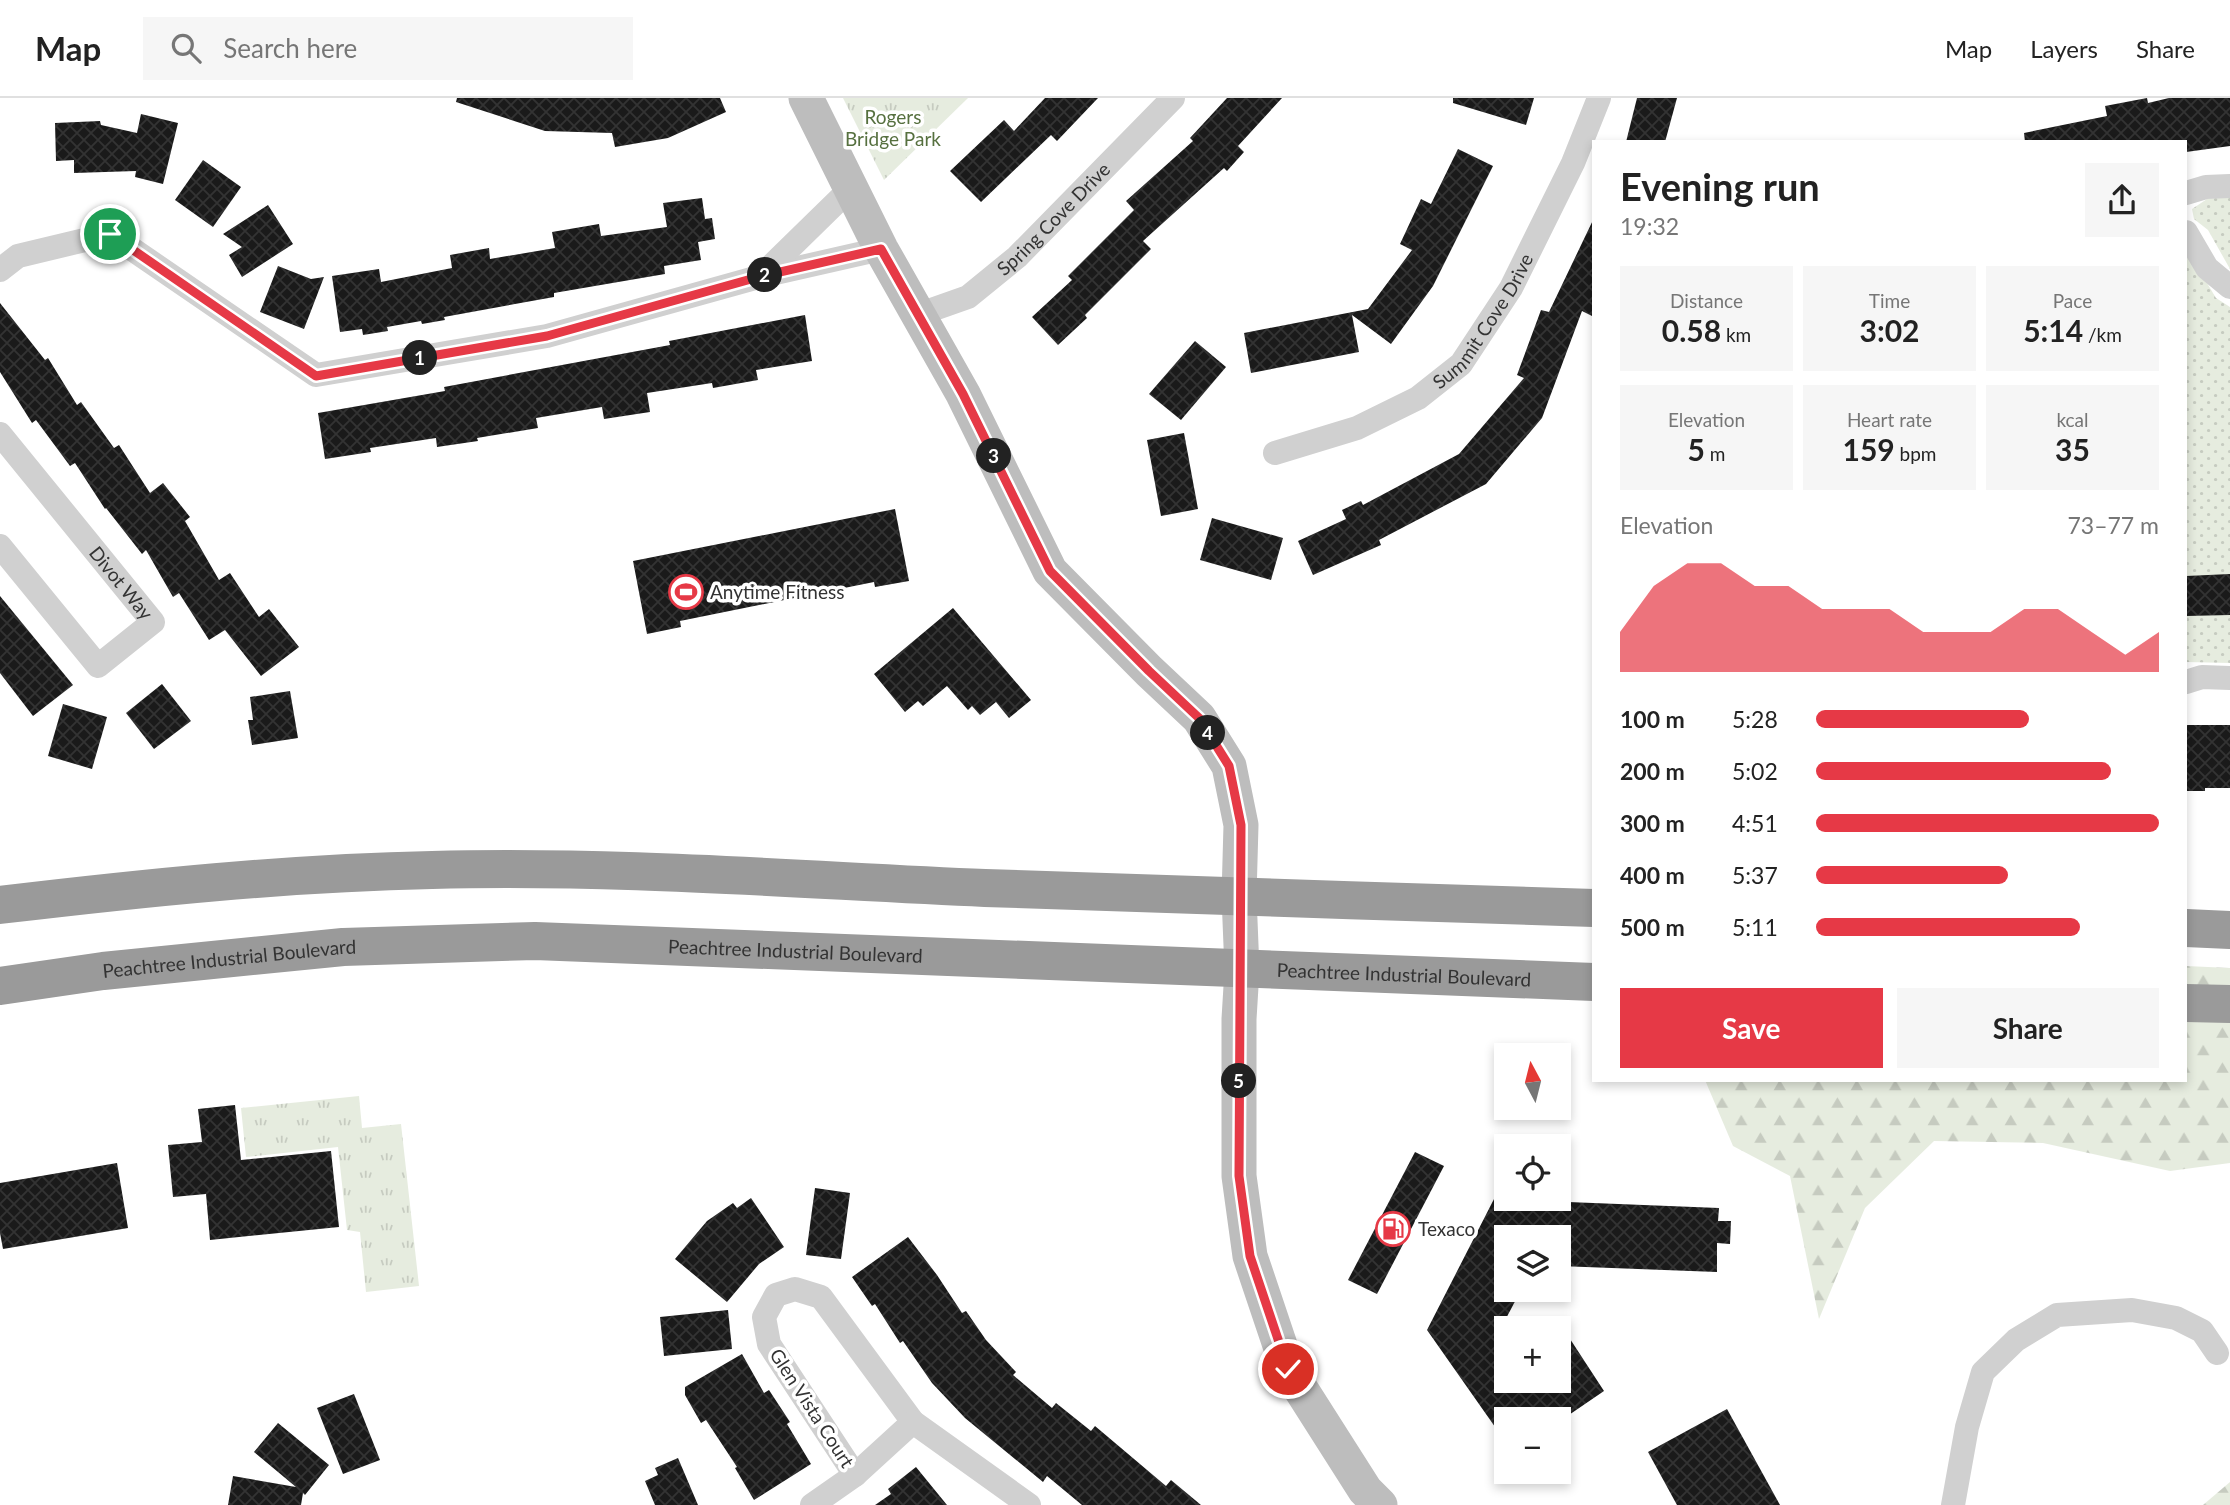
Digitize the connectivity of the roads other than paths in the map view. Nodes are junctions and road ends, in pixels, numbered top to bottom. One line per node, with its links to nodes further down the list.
1 (806, 98): 5 (street)
2 (1173, 98): 12 (street, Spring Cove Drive)
3 (1599, 98): 14 (street, Summit Cove Drive)
4 (2230, 186): 6 (street)
5 (851, 188): 8 (street); 10 (street)
6 (2187, 193)
7 (2187, 234): 11 (street)
8 (881, 249): 10 (street); 12 (street)
9 (0, 270): 10 (street)
10 (762, 276)
11 (2230, 287)
12 (917, 315): 18 (street)
13 (0, 434): 15 (street, Divot Way)
14 (1275, 453)
15 (0, 546)
16 (2191, 676): 17 (street)
17 (2230, 678)
18 (1239, 896): 19 (highway); 20 (highway); 23 (street)
19 (0, 905)
20 (1592, 908)
21 (2187, 929): 22 (highway)
22 (2230, 930)
23 (1242, 970): 24 (highway, Peachtree Industrial Boulevard); 25 (highway, Peachtree Industrial Boulevard); 33 (street)
24 (1592, 982)
25 (0, 986)
26 (2187, 1003): 27 (highway)
27 (2230, 1004)
28 (2217, 1353): 34 (street)
29 (913, 1422): 30 (street, Glen Vista Court); 30 (street, Glen Vista Court); 32 (street, Glen Vista Court)
30 (855, 1475): 31 (street, Glen Vista Court)
31 (812, 1505)
32 (1029, 1505)
33 (1380, 1505)
34 (1953, 1505)

